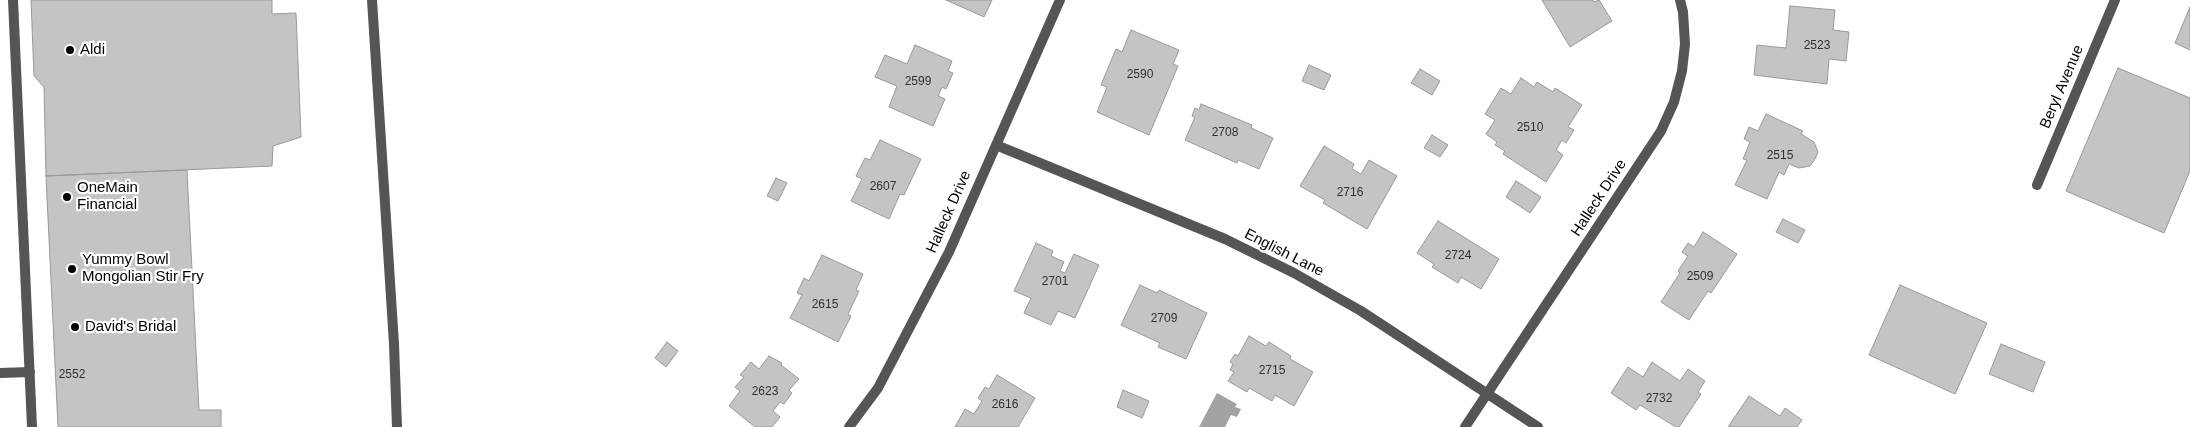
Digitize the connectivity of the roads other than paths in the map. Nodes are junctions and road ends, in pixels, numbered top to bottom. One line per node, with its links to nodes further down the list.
1 (13, 0): 8 (street)
2 (372, 0): 12 (street)
3 (1060, 0): 6 (street, Halleck Drive)
4 (1680, 0): 10 (street, Halleck Drive)
5 (2115, 0): 7 (street, Beryl Avenue)
6 (996, 145): 10 (street, English Lane); 13 (street, Halleck Drive)
7 (2037, 186)
8 (30, 372): 9 (street); 11 (street)
9 (0, 373)
10 (1488, 394): 14 (street, Halleck Drive); 15 (street, English Lane)
11 (32, 427)
12 (397, 427)
13 (849, 427)
14 (1465, 427)
15 (1538, 427)

